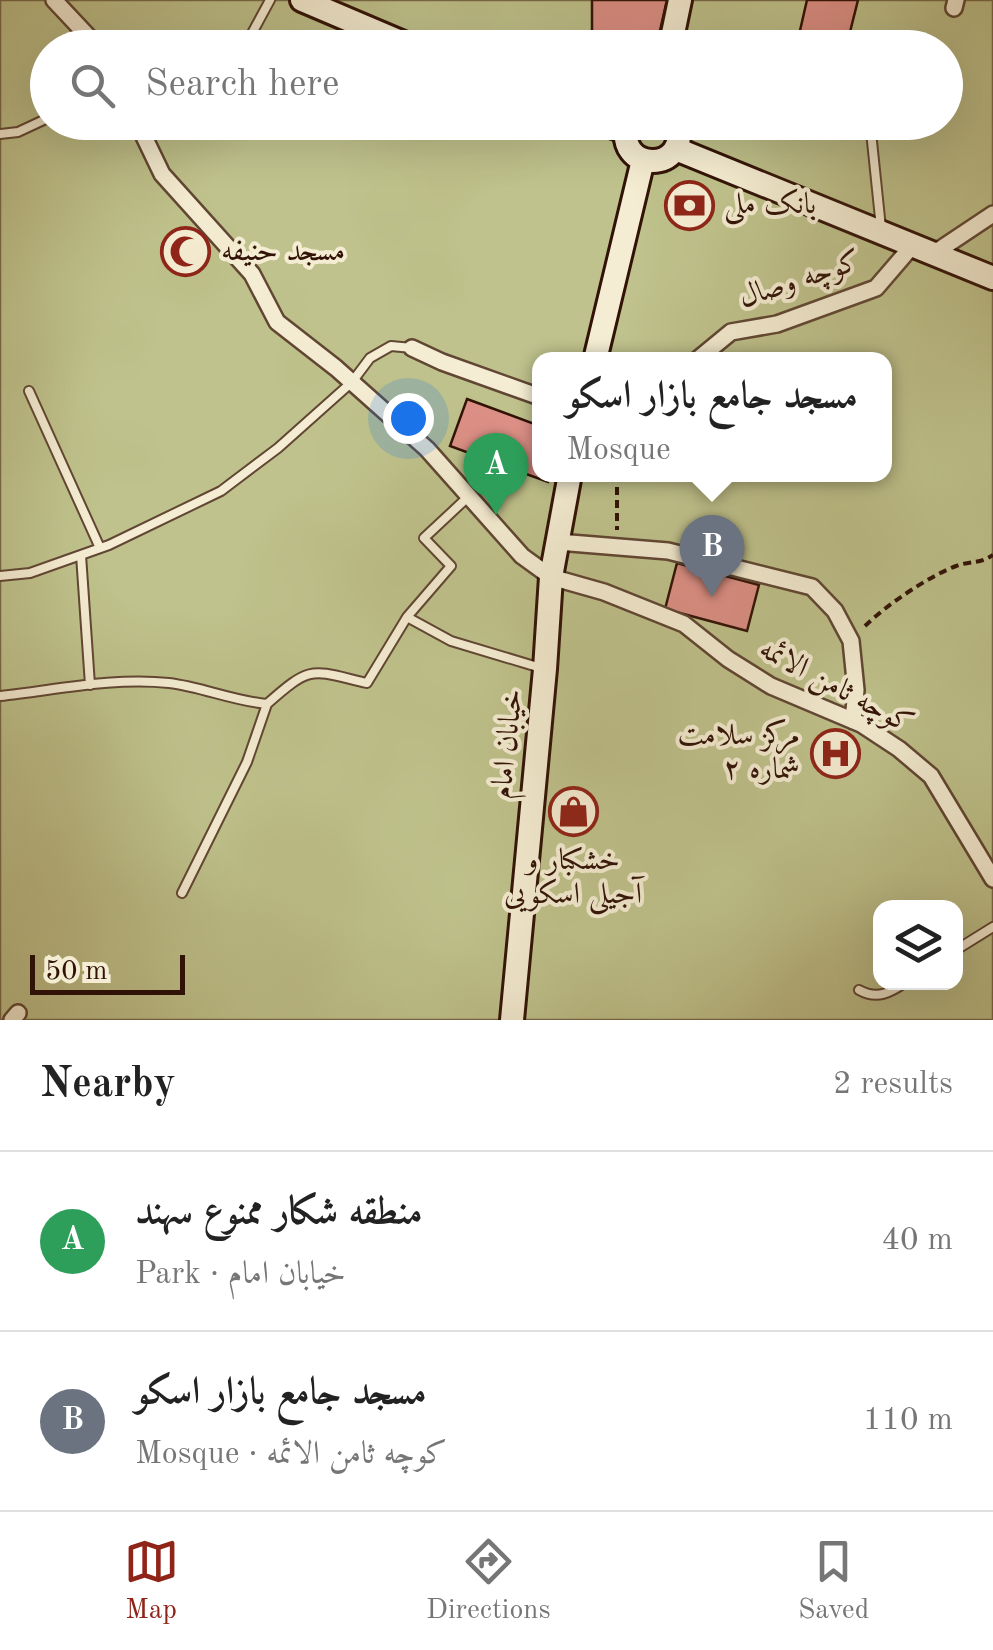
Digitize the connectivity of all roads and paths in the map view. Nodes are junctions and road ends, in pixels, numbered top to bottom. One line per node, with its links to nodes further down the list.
1 (54, 0): 5 (street)
2 (270, 0): 6 (lane)
3 (302, 0): 7 (street)
4 (680, 0): 8 (street)
5 (82, 30)
6 (254, 30)
7 (373, 30)
8 (674, 30)
9 (30, 126): 10 (lane)
10 (0, 134)
11 (146, 140): 24 (street)
12 (628, 140): 16 (street)
13 (678, 140): 15 (street)
14 (872, 140): 18 (lane)
15 (676, 149): 16 (street); 18 (street)
16 (643, 160): 22 (street)
17 (993, 214): 19 (street, کوچه وصال)
18 (881, 232): 19 (street)
19 (923, 250): 20 (street); 23 (street, کوچه وصال)
20 (993, 278)
21 (412, 348): 24 (lane); 26 (street)
22 (597, 352)
23 (707, 352)
24 (352, 382): 29 (street); 31 (lane)
25 (29, 390): 31 (lane)
26 (532, 394)
27 (569, 482): 30 (street, خیابان امام)
28 (617, 482): 32 (path)
29 (469, 496): 36 (street); 37 (lane)
30 (558, 542): 32 (street); 36 (street, خیابان امام)
31 (100, 548): 33 (lane)
32 (618, 548): 38 (street)
33 (81, 555): 35 (lane); 40 (lane)
34 (993, 555): 38 (path)
35 (0, 576)
36 (551, 577): 39 (street, خیابان امام); 43 (street, کوچه ثامن الائمه)
37 (407, 617): 39 (lane); 42 (lane)
38 (851, 640): 43 (street)
39 (546, 669): 50 (street, خیابان امام)
40 (90, 685): 41 (lane); 42 (lane)
41 (0, 696)
42 (267, 704): 45 (lane)
43 (853, 721): 44 (street, کوچه ثامن الائمه)
44 (993, 878)
45 (182, 892)
46 (993, 927): 47 (lane)
47 (963, 946)
48 (859, 990): 49 (lane)
49 (894, 990)
50 (512, 1020)

